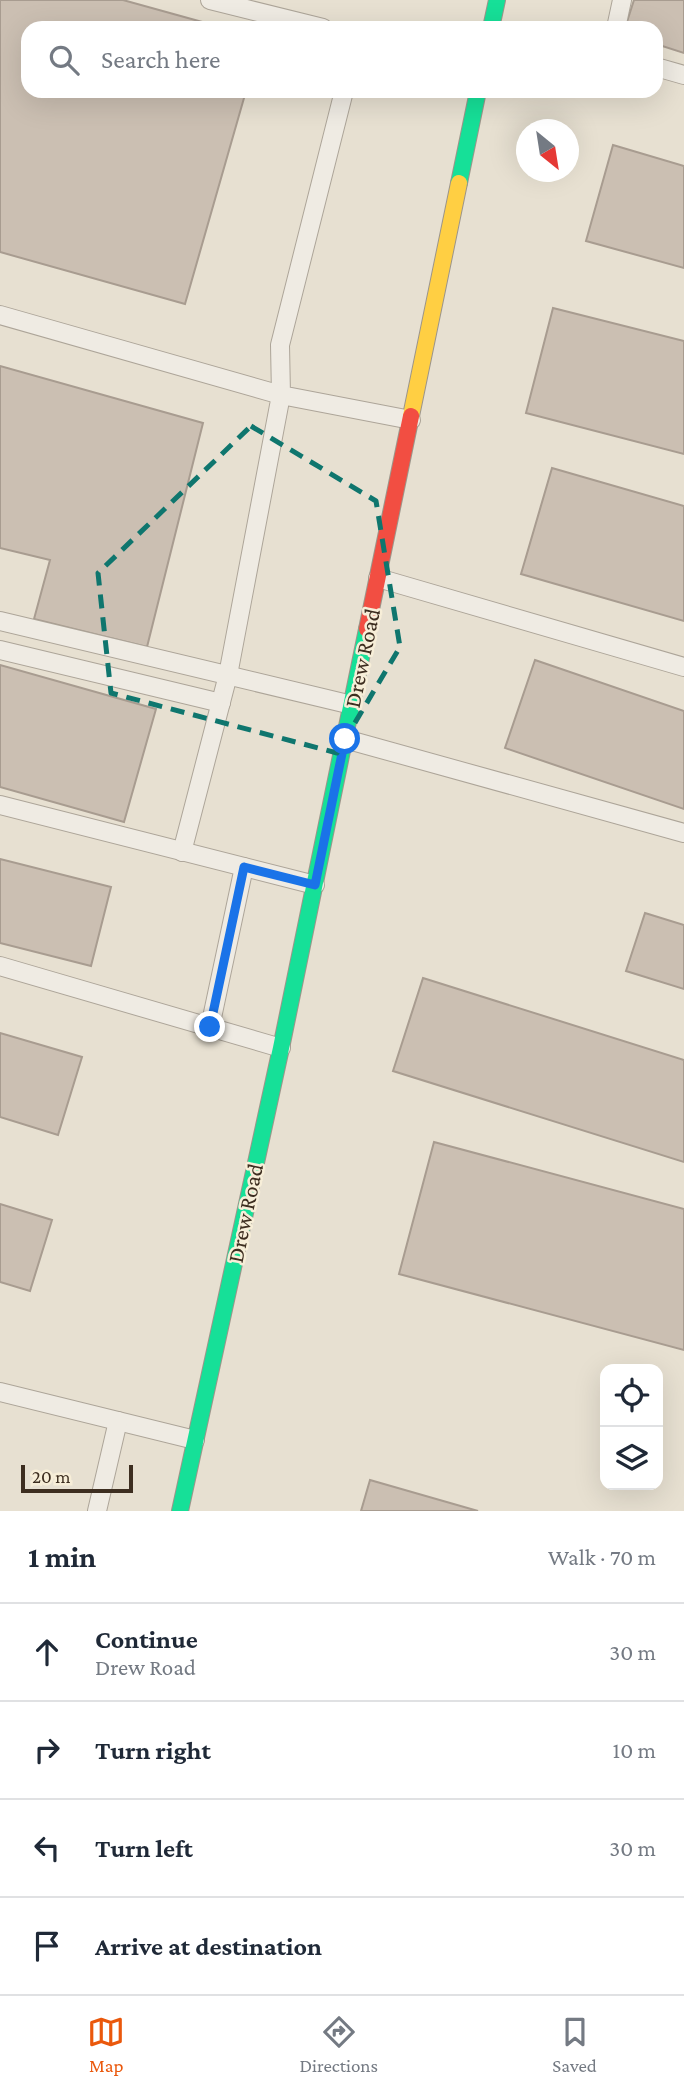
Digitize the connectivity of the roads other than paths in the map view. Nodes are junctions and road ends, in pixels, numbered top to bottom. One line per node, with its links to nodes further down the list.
1 (210, 0): 4 (lane)
2 (497, 0): 5 (street)
3 (622, 0): 6 (lane)
4 (295, 21)
5 (495, 21)
6 (618, 21)
7 (663, 69): 8 (lane)
8 (684, 75)
9 (342, 98): 12 (lane)
10 (477, 98): 13 (street, Drew Road)
11 (0, 315): 12 (lane)
12 (281, 395): 13 (lane); 18 (lane)
13 (411, 419): 14 (street, Drew Road)
14 (378, 578): 17 (lane); 20 (street, Drew Road)
15 (0, 621): 18 (lane)
16 (0, 650): 19 (lane)
17 (684, 667)
18 (228, 676): 19 (lane); 20 (lane)
19 (221, 703): 24 (lane)
20 (352, 705): 21 (street, Drew Road)
21 (345, 739): 23 (lane); 26 (street, Drew Road)
22 (0, 805): 24 (lane)
23 (684, 833)
24 (181, 852): 25 (lane)
25 (244, 867): 26 (lane); 28 (lane)
26 (315, 885): 29 (street, Drew Road)
27 (0, 966): 28 (lane)
28 (210, 1027): 29 (lane)
29 (281, 1048): 32 (street, Drew Road)
30 (0, 1392): 31 (lane)
31 (118, 1421): 32 (lane); 33 (lane)
32 (195, 1440): 34 (street, Drew Road)
33 (97, 1511)
34 (180, 1511)

